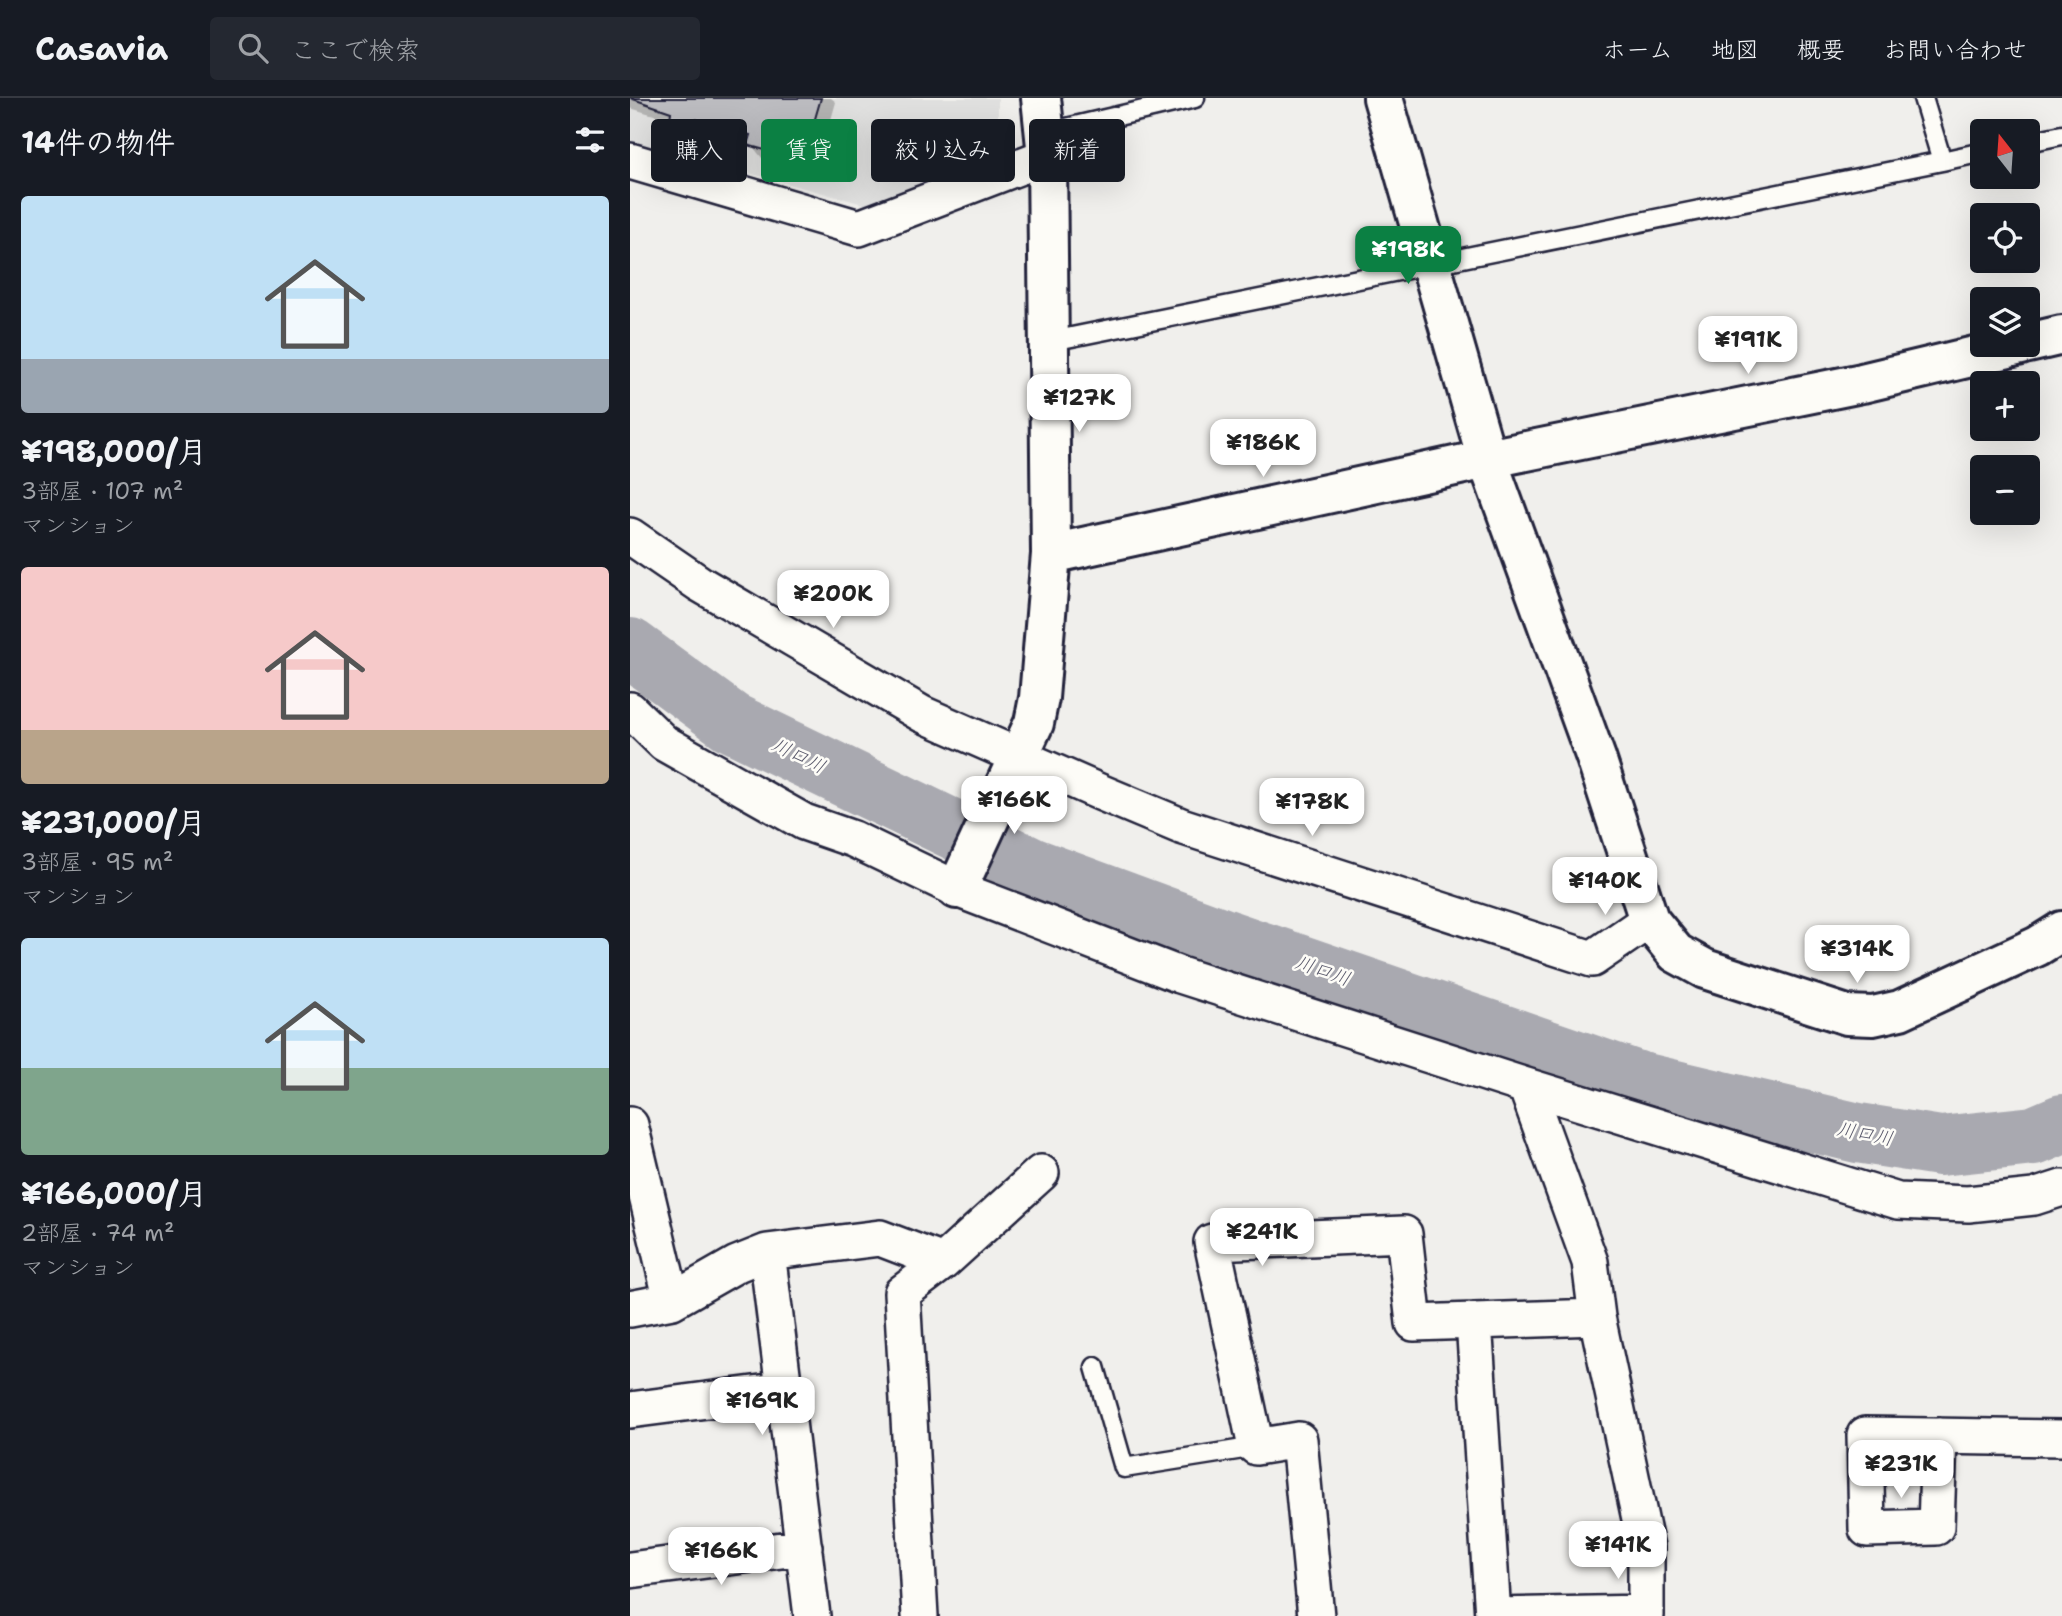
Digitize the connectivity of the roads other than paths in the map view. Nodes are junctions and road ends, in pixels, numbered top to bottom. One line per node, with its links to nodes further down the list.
1 (1195, 98): 4 (lane)
2 (1383, 98): 12 (street)
3 (1923, 98): 10 (lane)
4 (1093, 119)
5 (2062, 135): 7 (lane)
6 (1029, 137): 9 (street)
7 (2040, 140)
8 (1970, 155): 10 (lane)
9 (630, 161)
10 (1942, 161): 12 (lane)
11 (1045, 182): 15 (street)
12 (1432, 263): 15 (lane); 17 (street)
13 (2062, 335): 14 (street)
14 (2040, 340)
15 (1047, 342): 19 (street)
16 (1971, 357): 17 (street)
17 (1487, 459): 19 (street); 23 (street)
18 (630, 536): 21 (street)
19 (1051, 554): 21 (street)
20 (630, 710): 22 (street)
21 (1015, 762): 22 (street); 23 (street)
22 (959, 884): 25 (street)
23 (1649, 920): 24 (street)
24 (2062, 931)
25 (1525, 1086): 28 (street); 33 (street)
26 (630, 1125): 31 (street)
27 (1041, 1173): 30 (street)
28 (2062, 1188)
29 (767, 1252): 30 (street); 31 (street); 36 (street)
30 (943, 1262): 45 (street)
31 (672, 1301): 32 (street)
32 (630, 1308)
33 (1597, 1317): 34 (street); 43 (street)
34 (1474, 1321): 40 (street); 43 (street)
35 (1094, 1367): 40 (lane)
36 (784, 1391): 37 (street); 41 (street)
37 (630, 1410)
38 (1939, 1436): 39 (street)
39 (2062, 1438)
40 (1256, 1447): 46 (street)
41 (804, 1547): 42 (street); 44 (street)
42 (630, 1570)
43 (1646, 1614)
44 (812, 1616)
45 (920, 1616)
46 (1316, 1616)

